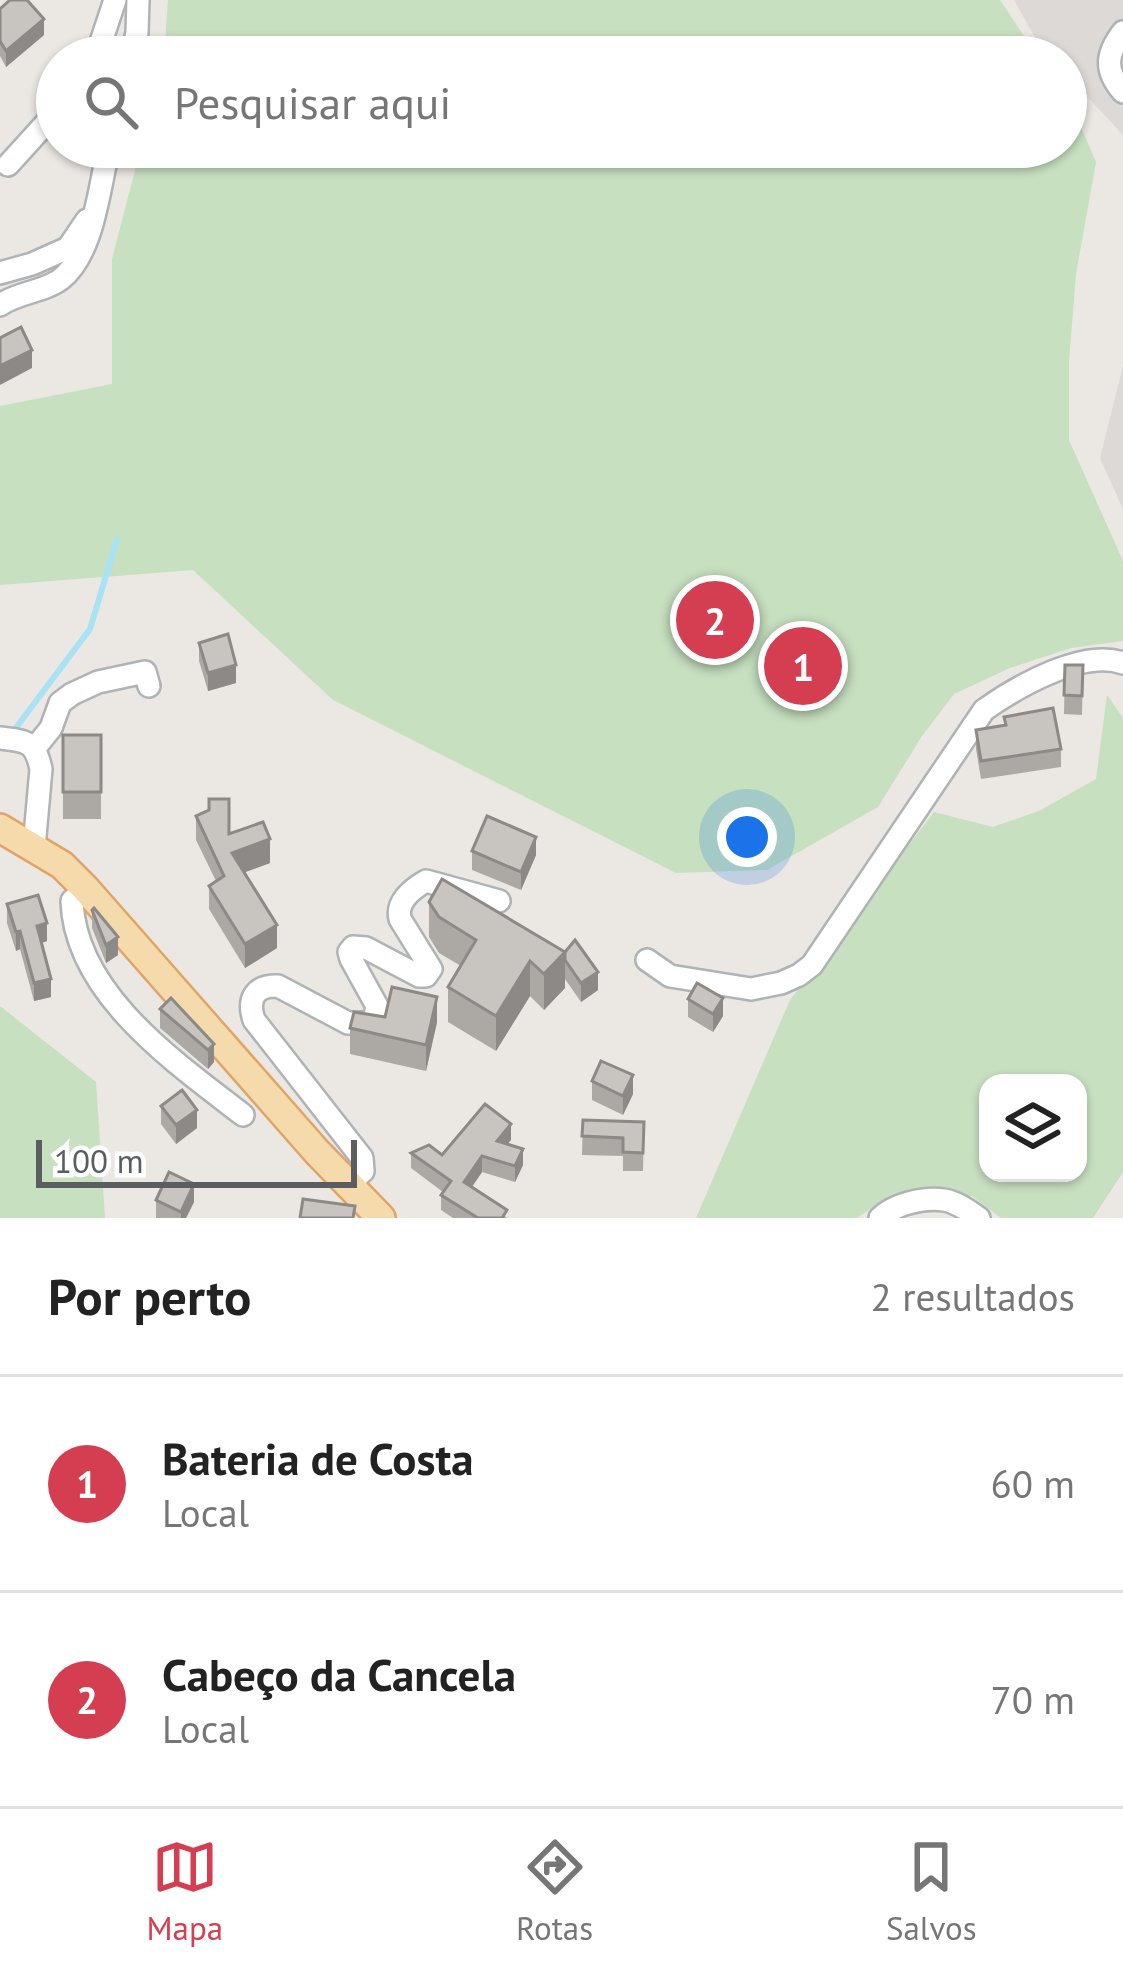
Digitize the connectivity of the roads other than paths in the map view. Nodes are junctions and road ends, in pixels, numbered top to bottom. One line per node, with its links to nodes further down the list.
1 (115, 0): 4 (street)
2 (138, 0): 5 (street)
3 (1123, 32): 6 (street)
4 (103, 36)
5 (136, 36)
6 (1123, 92)
7 (36, 134): 8 (street)
8 (8, 165)
9 (104, 168): 10 (street)
10 (94, 209): 11 (street); 12 (street)
11 (0, 273)
12 (0, 305)
13 (1123, 663): 20 (street)
14 (149, 686): 15 (street)
15 (18, 742): 17 (street)
16 (0, 828): 17 (main road)
17 (34, 847): 18 (main road)
18 (85, 888): 21 (street); 22 (main road)
19 (499, 901): 22 (street)
20 (647, 960)
21 (243, 1115)
22 (348, 1185): 23 (main road)
23 (381, 1218)
24 (880, 1218): 25 (street)
25 (979, 1218)

